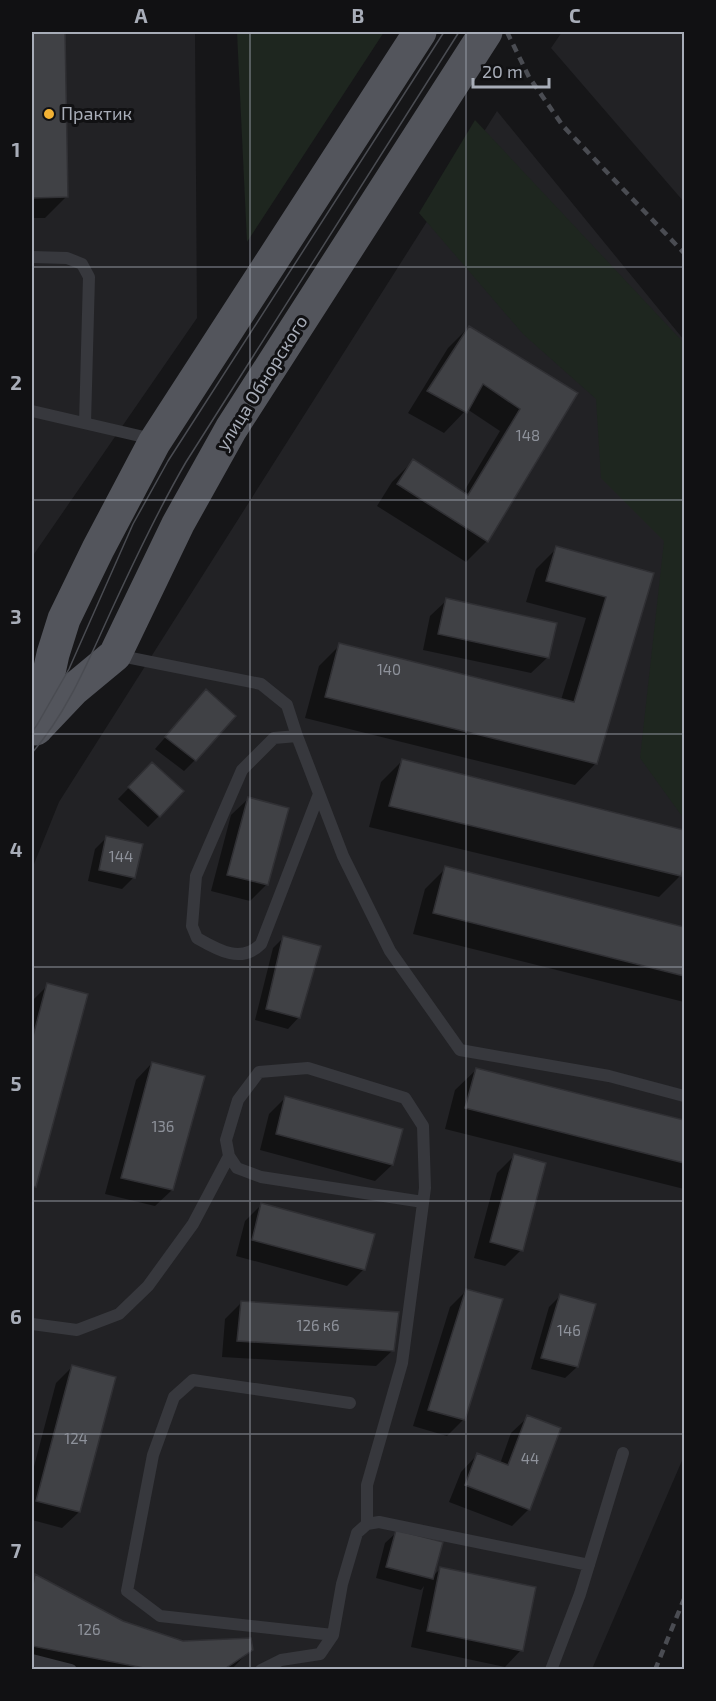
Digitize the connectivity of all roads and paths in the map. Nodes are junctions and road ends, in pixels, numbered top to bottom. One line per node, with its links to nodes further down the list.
1 (420, 32): 6 (main road, улица Обнорского)
2 (484, 35): 7 (main road, улица Обнорского)
3 (32, 257): 5 (lane)
4 (32, 411): 5 (lane)
5 (85, 423): 6 (lane)
6 (149, 440): 8 (main road, улица Обнорского)
7 (115, 655): 8 (main road, улица Обнорского); 9 (lane)
8 (34, 735)
9 (297, 735): 10 (lane); 10 (lane)
10 (319, 794): 11 (lane)
11 (684, 1096)
12 (229, 1156): 13 (lane); 13 (lane); 14 (lane)
13 (423, 1202): 17 (lane)
14 (32, 1324)
15 (350, 1403): 19 (lane)
16 (623, 1453): 18 (lane)
17 (367, 1524): 18 (lane); 19 (lane)
18 (589, 1565): 23 (lane)
19 (333, 1635): 22 (lane)
20 (32, 1660): 21 (lane)
21 (71, 1670)
22 (261, 1670)
23 (551, 1670)

